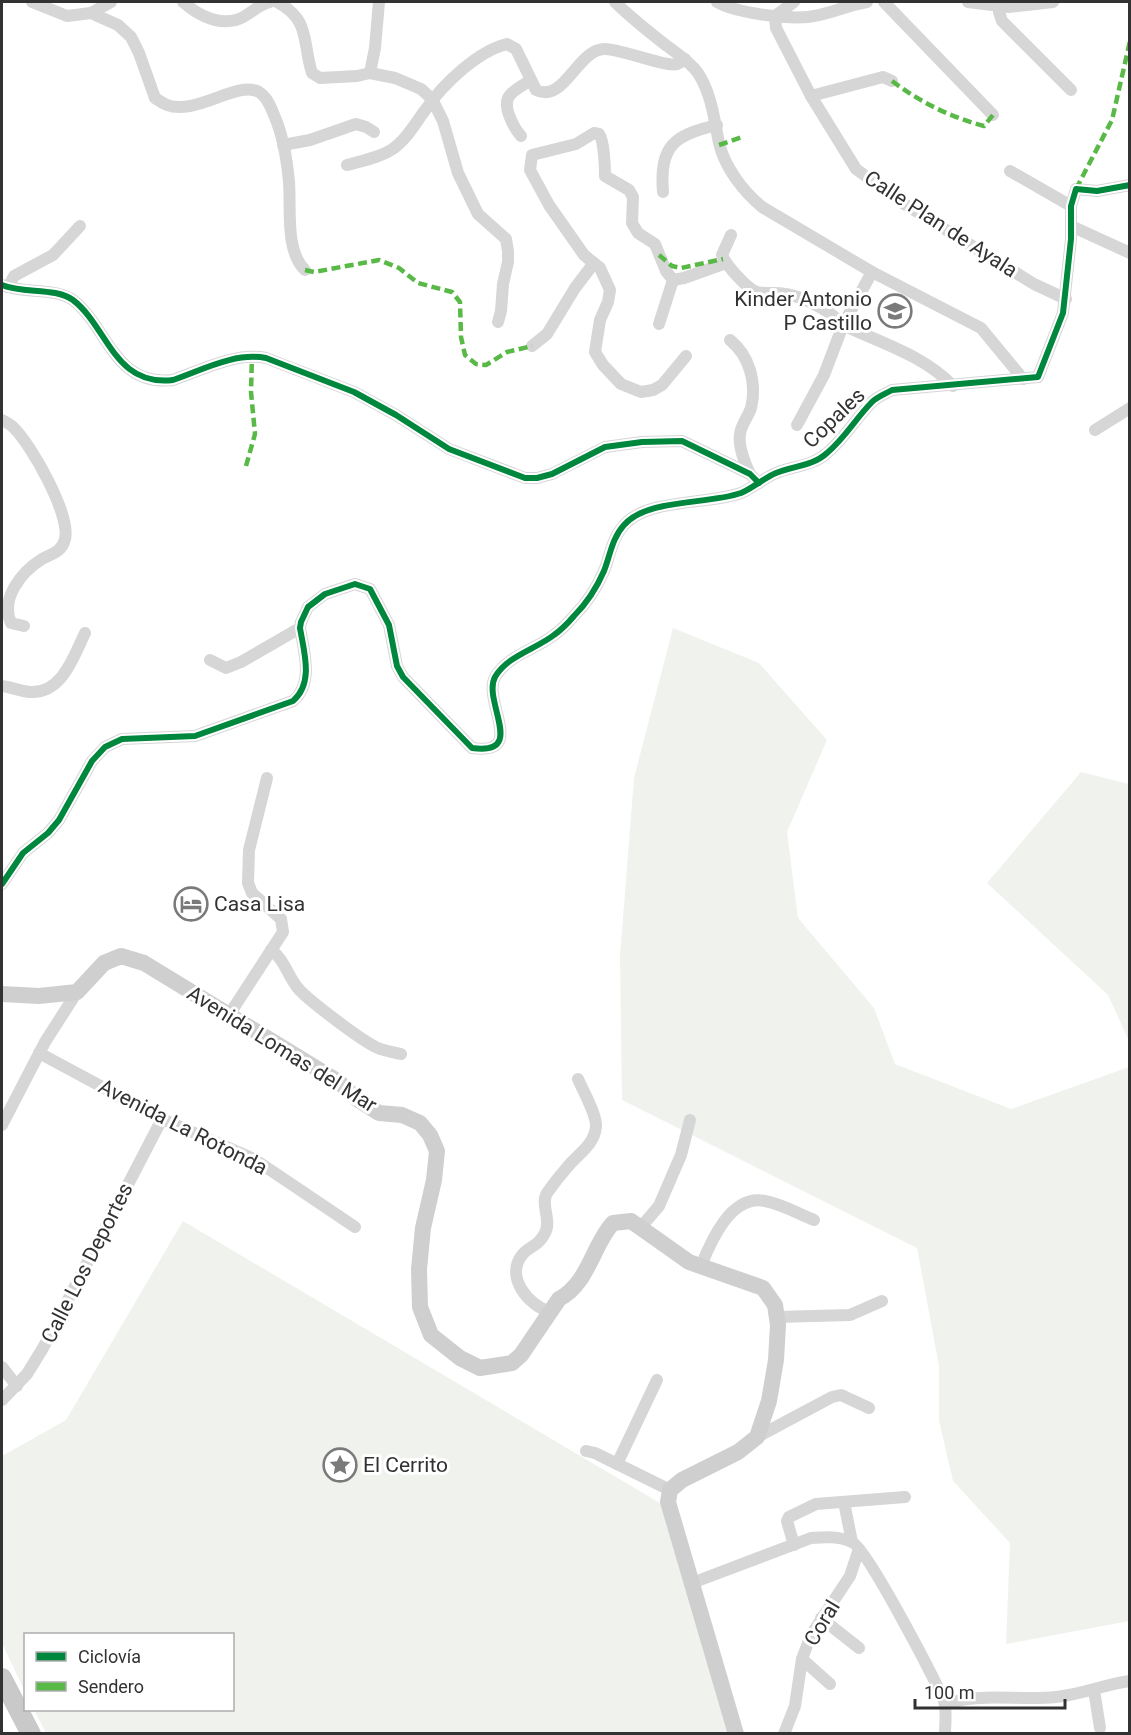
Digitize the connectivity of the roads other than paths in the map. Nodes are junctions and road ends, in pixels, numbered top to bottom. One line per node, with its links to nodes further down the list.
1 (32, 2): 16 (street)
2 (111, 2): 16 (street)
3 (183, 2): 4 (street)
4 (270, 2)
5 (277, 2): 19 (street)
6 (379, 2): 19 (street)
7 (615, 2): 18 (street)
8 (717, 2): 17 (street)
9 (794, 2): 17 (street)
10 (867, 2): 17 (street)
11 (884, 2): 25 (street)
12 (968, 2): 15 (street)
13 (1053, 2): 14 (street)
14 (1015, 4): 15 (street)
15 (1000, 6): 22 (street)
16 (91, 14): 29 (street)
17 (775, 16): 23 (street, Calle Plan de Ayala)
18 (685, 59): 20 (street); 26 (street)
19 (370, 73): 24 (street)
20 (531, 80): 24 (street); 28 (street)
21 (892, 81): 23 (street)
22 (1071, 90)
23 (810, 96): 45 (street, Calle Plan de Ayala)
24 (432, 99): 30 (street); 46 (street)
25 (993, 116)
26 (717, 125): 33 (street); 42 (street)
27 (374, 132): 29 (street)
28 (522, 136)
29 (283, 146): 41 (street)
30 (347, 165)
31 (1010, 171): 34 (street)
32 (1130, 185): 34 (street)
33 (663, 192)
34 (1071, 206): 36 (street)
35 (80, 226): 44 (street)
36 (1071, 226): 38 (street); 45 (street)
37 (731, 235): 39 (street)
38 (1130, 253)
39 (725, 261): 43 (street); 48 (street)
40 (594, 263): 43 (street); 50 (street); 51 (street)
41 (305, 270)
42 (872, 272): 48 (street); 52 (street)
43 (674, 280): 47 (street)
44 (5, 286): 58 (street)
45 (1066, 299): 52 (street)
46 (498, 322)
47 (659, 324)
48 (843, 325): 53 (street); 56 (street)
49 (730, 340): 58 (street)
50 (532, 346)
51 (686, 356)
52 (1023, 379): 53 (street, Copales)
53 (953, 386): 58 (street, Copales)
54 (1130, 408): 57 (street)
55 (2, 420): 59 (street)
56 (797, 425)
57 (1095, 430)
58 (754, 479): 60 (street, Copales)
59 (24, 626)
60 (300, 628): 62 (street); 65 (street)
61 (85, 633): 63 (street)
62 (210, 660)
63 (2, 686)
64 (267, 778): 66 (street)
65 (2, 884)
66 (271, 950): 69 (street); 71 (street)
67 (77, 992): 68 (main road); 69 (main road, Avenida Lomas del Mar); 70 (street)
68 (2, 994)
69 (229, 1015): 81 (main road, Avenida Lomas del Mar)
70 (39, 1053): 73 (street, Avenida La Rotonda); 75 (street)
71 (401, 1054)
72 (578, 1079): 81 (street)
73 (162, 1119): 77 (street, Avenida La Rotonda); 85 (street, Calle Los Deportes)
74 (690, 1120): 78 (street)
75 (2, 1125)
76 (814, 1220): 79 (street)
77 (355, 1227)
78 (641, 1227): 79 (main road, Avenida Lomas del Mar); 81 (main road, Avenida Lomas del Mar)
79 (701, 1266): 82 (main road, Avenida Lomas del Mar)
80 (882, 1301): 82 (street)
81 (550, 1312)
82 (777, 1317): 88 (main road, Avenida Lomas del Mar)
83 (2, 1367): 85 (street)
84 (657, 1380): 90 (street)
85 (17, 1386): 86 (street, Calle Los Deportes)
86 (2, 1400)
87 (869, 1408): 88 (street)
88 (757, 1437): 91 (main road)
89 (586, 1451): 90 (street)
90 (617, 1464): 91 (street)
91 (670, 1490): 96 (main road)
92 (905, 1497): 93 (street)
93 (844, 1502): 94 (street); 95 (street)
94 (794, 1545): 95 (street); 96 (street)
95 (856, 1545): 97 (street, Coral); 104 (street)
96 (692, 1583): 107 (main road)
97 (821, 1618): 98 (street); 99 (street, Coral)
98 (859, 1648)
99 (802, 1659): 102 (street); 108 (street, Coral)
100 (2, 1678): 106 (main road)
101 (1130, 1682): 103 (street)
102 (830, 1684)
103 (1094, 1690): 104 (street); 105 (street)
104 (945, 1704): 109 (street)
105 (1100, 1728)
106 (31, 1734)
107 (736, 1734)
108 (784, 1734)
109 (945, 1734)

